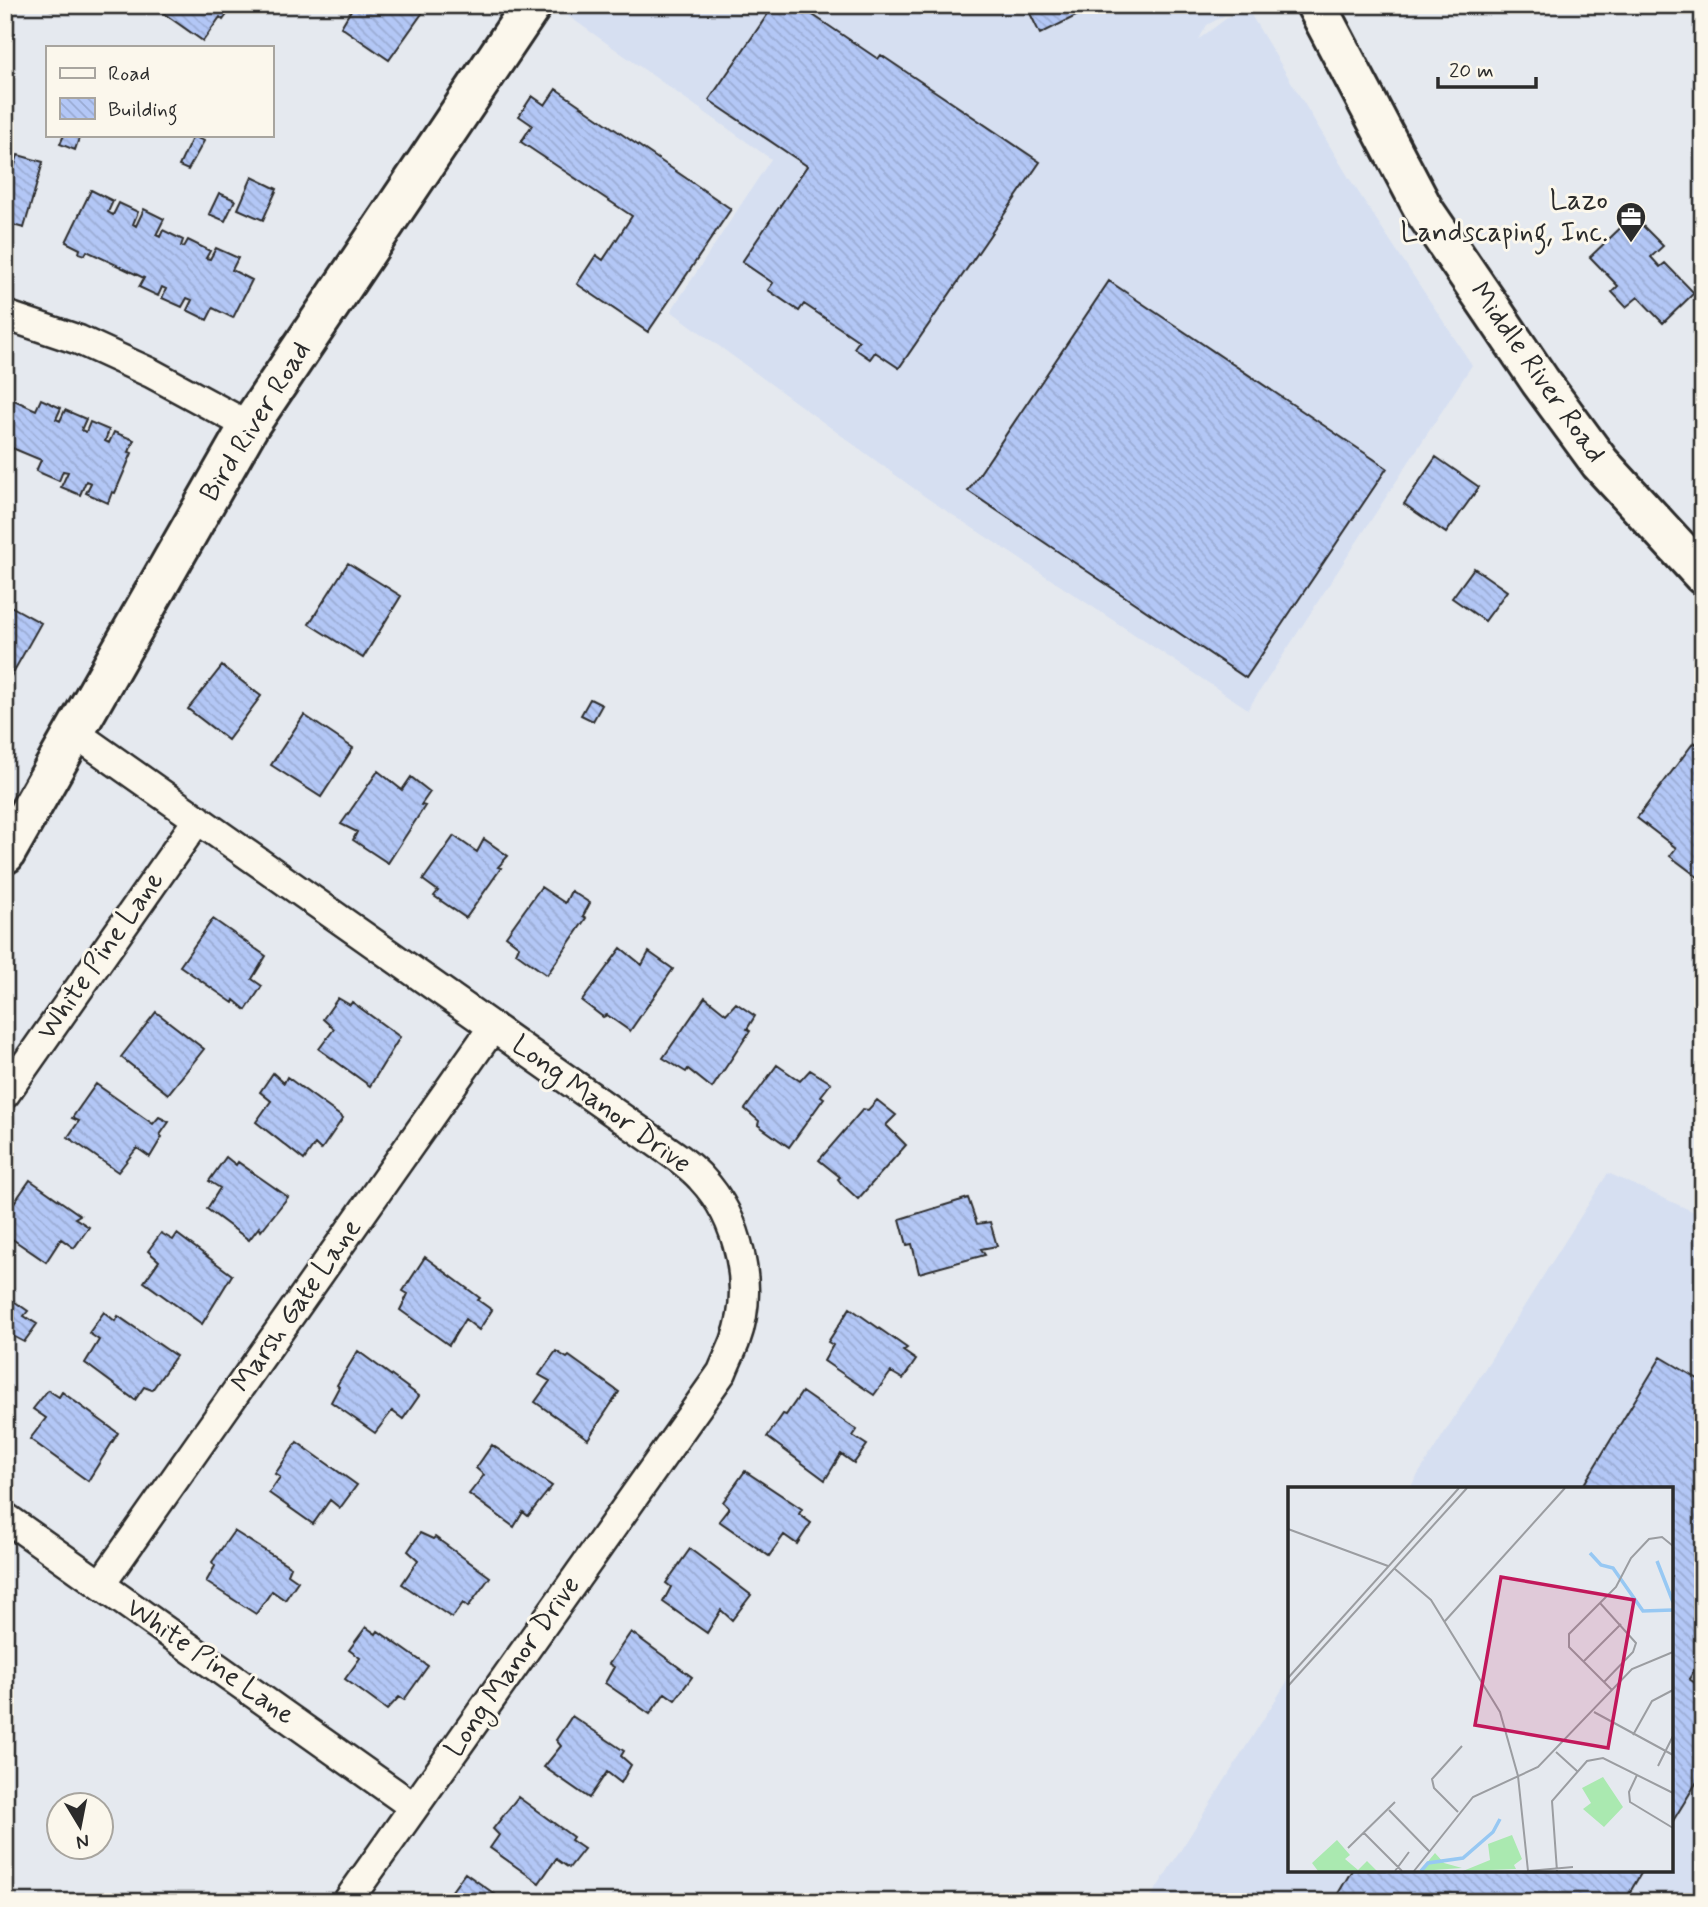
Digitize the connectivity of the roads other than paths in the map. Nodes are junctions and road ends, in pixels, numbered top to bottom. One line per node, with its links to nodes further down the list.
1 (532, 5): 4 (street, Bird River Road)
2 (1316, 5): 5 (street, Middle River Road)
3 (5, 315): 4 (street)
4 (249, 426): 6 (street, Bird River Road)
5 (1703, 575)
6 (75, 733): 7 (street, Long Manor Drive); 8 (street, Bird River Road)
7 (198, 819): 9 (street, Long Manor Drive); 10 (street, White Pine Lane)
8 (5, 854)
9 (493, 1027): 12 (street, Marsh Gate Lane); 13 (street, Long Manor Drive)
10 (5, 1094)
11 (5, 1517): 12 (street, White Pine Lane)
12 (101, 1584): 13 (street, White Pine Lane)
13 (414, 1807): 14 (street, Long Manor Drive)
14 (347, 1902)

